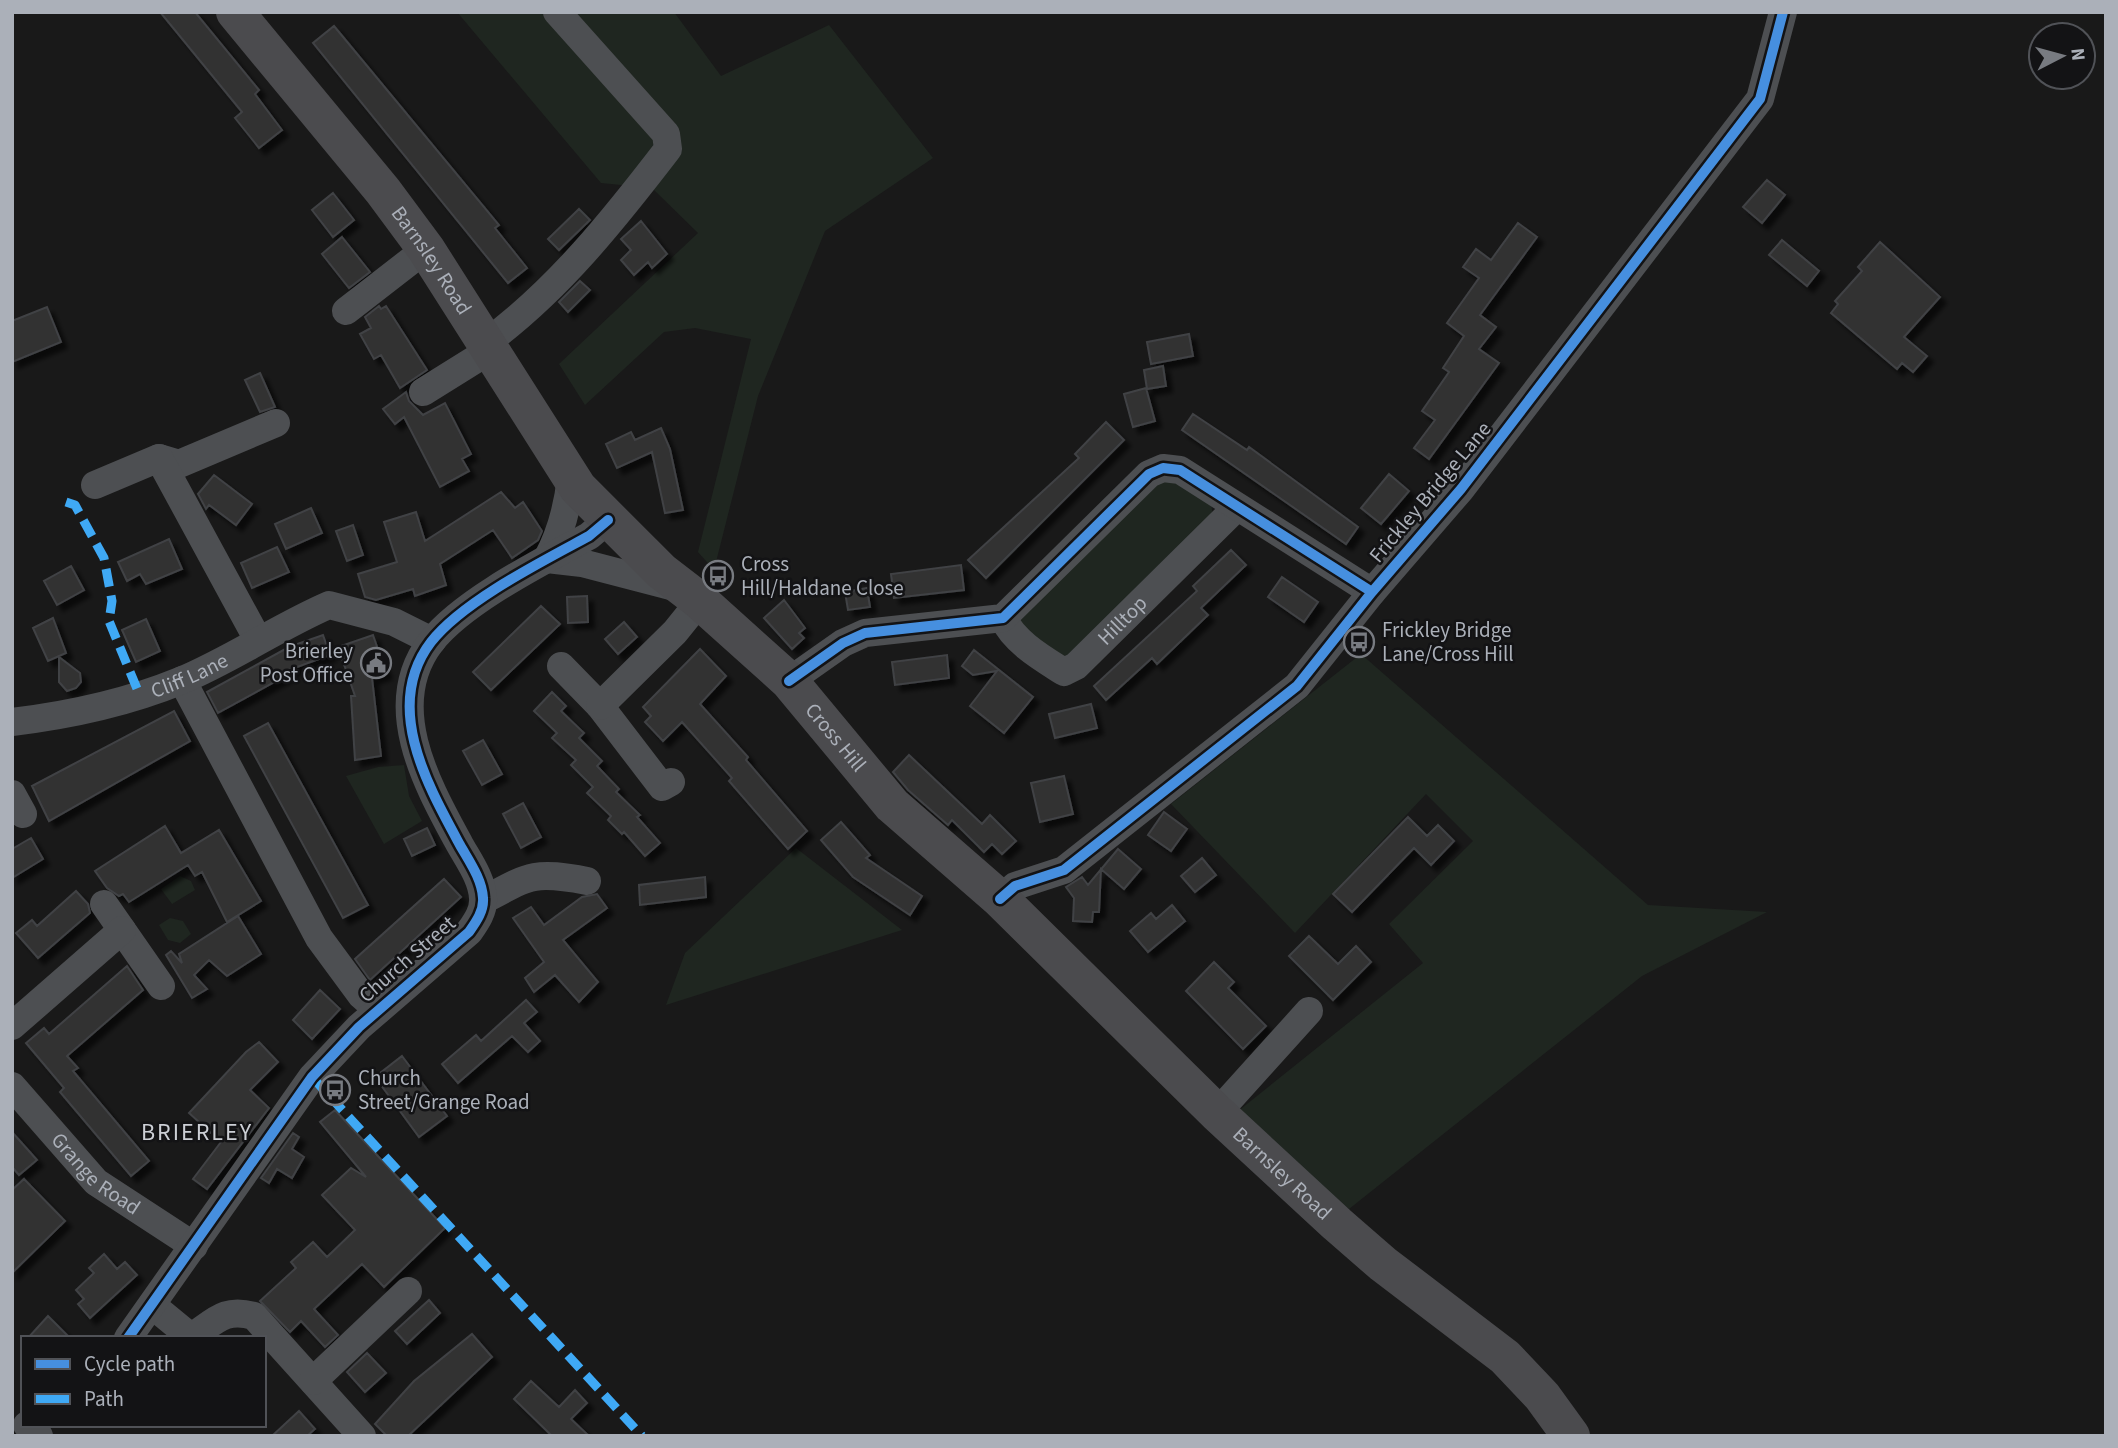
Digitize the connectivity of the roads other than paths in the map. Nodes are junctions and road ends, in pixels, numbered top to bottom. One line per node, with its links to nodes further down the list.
1 (234, 12): 4 (highway, Barnsley Road)
2 (557, 12): 6 (street)
3 (1783, 12): 15 (street, Frickley Bridge Lane)
4 (426, 249): 5 (street); 6 (highway, Barnsley Road)
5 (346, 311)
6 (490, 346): 7 (street); 10 (highway, Barnsley Road)
7 (424, 392)
8 (276, 423): 9 (street)
9 (159, 457): 11 (street); 18 (street)
10 (571, 477): 13 (highway, Barnsley Road); 14 (street)
11 (96, 485)
12 (1236, 508): 15 (street); 17 (street); 17 (street, Hilltop)
13 (608, 520): 14 (street); 16 (highway, Cross Hill)
14 (547, 559): 16 (street); 19 (street)
15 (1372, 592): 28 (street, Frickley Bridge Lane)
16 (692, 595): 22 (highway, Cross Hill); 23 (street)
17 (1003, 618): 22 (street)
18 (258, 640): 19 (street, Cliff Lane); 21 (street, Cliff Lane)
19 (432, 641): 27 (street)
20 (561, 666): 23 (street)
21 (182, 680): 24 (street, Cliff Lane); 32 (street)
22 (789, 681): 28 (highway, Cross Hill)
23 (600, 706): 25 (street)
24 (12, 722)
25 (671, 782)
26 (587, 881): 27 (street)
27 (484, 900): 32 (street, Church Street)
28 (1000, 900): 36 (highway, Barnsley Road)
29 (104, 904): 30 (street)
30 (121, 930): 31 (street); 34 (street)
31 (161, 986)
32 (378, 1010): 37 (street, Church Street)
33 (1310, 1011): 36 (street)
34 (12, 1026)
35 (12, 1086): 37 (street, Grange Road)
36 (1217, 1113): 43 (highway, Barnsley Road)
37 (194, 1245): 39 (street, Church Street)
38 (408, 1291): 41 (street)
39 (152, 1304): 40 (street, Church Street); 41 (street)
40 (129, 1336)
41 (313, 1381): 42 (street)
42 (349, 1432)
43 (1571, 1436)

